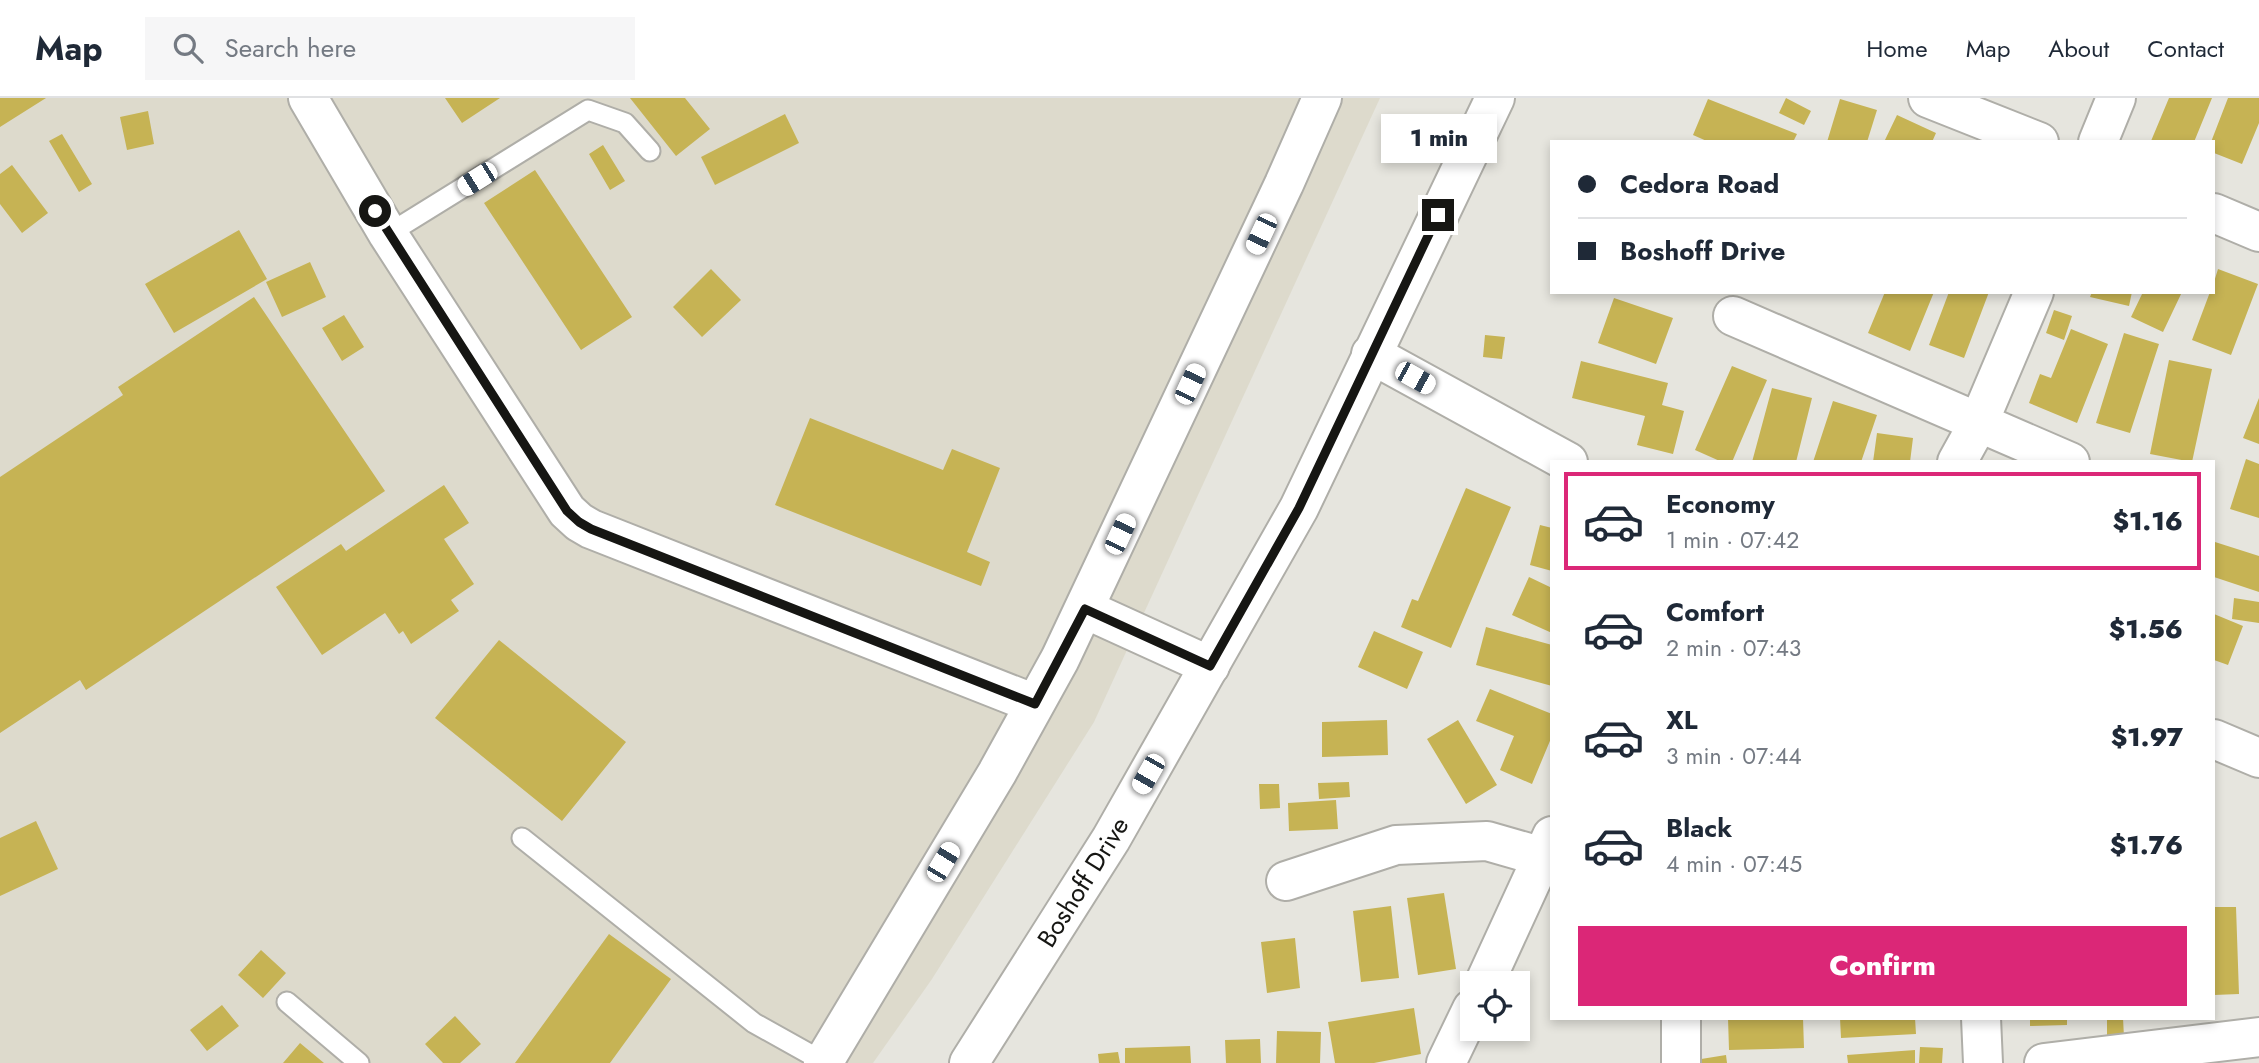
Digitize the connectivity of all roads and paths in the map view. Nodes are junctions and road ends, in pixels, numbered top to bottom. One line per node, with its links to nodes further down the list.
1 (308, 98): 11 (street)
2 (1322, 98): 19 (street)
3 (1495, 98): 14 (street, Boshoff Drive)
4 (1928, 98): 6 (street)
5 (2116, 98): 7 (street)
6 (2034, 140)
7 (2099, 140)
8 (650, 151): 11 (lane)
9 (2215, 214): 10 (street)
10 (2259, 232)
11 (388, 234): 21 (street)
12 (2033, 294): 15 (street)
13 (1733, 316): 15 (street)
14 (1371, 354): 16 (street); 20 (street, Boshoff Drive)
15 (1979, 424): 17 (street); 18 (street)
16 (1564, 460)
17 (1958, 460)
18 (2065, 460)
19 (1085, 609): 20 (street); 21 (street)
20 (1210, 666): 35 (street, Boshoff Drive)
21 (1035, 704): 34 (street)
22 (2215, 739): 23 (street)
23 (2259, 758)
24 (522, 838): 34 (lane)
25 (1549, 852): 26 (street); 27 (street)
26 (1286, 881)
27 (1490, 971)
28 (287, 1002): 33 (lane)
29 (1681, 1020): 37 (street)
30 (1981, 1020): 38 (street)
31 (1460, 1034): 36 (street)
32 (2259, 1037): 39 (street)
33 (359, 1063)
34 (824, 1063)
35 (969, 1063)
36 (1446, 1063)
37 (1681, 1063)
38 (1983, 1063)
39 (2044, 1063)

